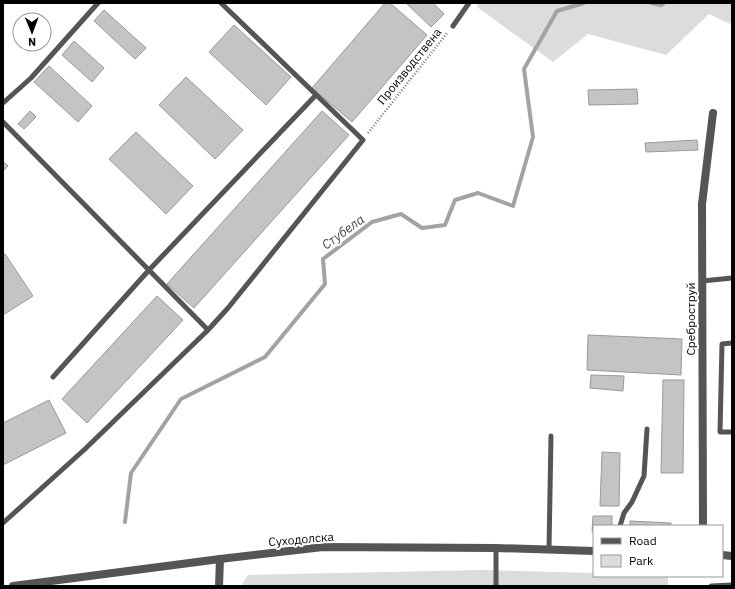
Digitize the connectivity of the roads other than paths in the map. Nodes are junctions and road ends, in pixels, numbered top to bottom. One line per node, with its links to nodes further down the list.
1 (98, 3): 6 (lane)
2 (221, 3): 5 (lane)
3 (469, 3): 4 (lane, Производствена)
4 (453, 26)
5 (316, 95): 9 (lane); 12 (lane)
6 (3, 103)
7 (713, 113): 11 (street, Среброструй)
8 (3, 122): 9 (lane)
9 (149, 270): 12 (lane); 14 (lane)
10 (732, 278): 11 (lane)
11 (702, 281): 20 (street, Среброструй)
12 (208, 330): 18 (lane)
13 (732, 343): 16 (lane)
14 (53, 377)
15 (647, 429): 19 (lane)
16 (732, 432)
17 (551, 436): 22 (lane)
18 (3, 523)
19 (620, 525)
20 (703, 525)
21 (496, 548): 22 (street, Суходолска); 24 (street, Суходолска); 28 (lane)
22 (549, 550): 23 (street, Суходолска)
23 (593, 551)
24 (220, 559): 26 (street, Суходолска); 27 (street)
25 (732, 585): 29 (lane)
26 (12, 586)
27 (219, 586)
28 (496, 586)
29 (711, 586)

